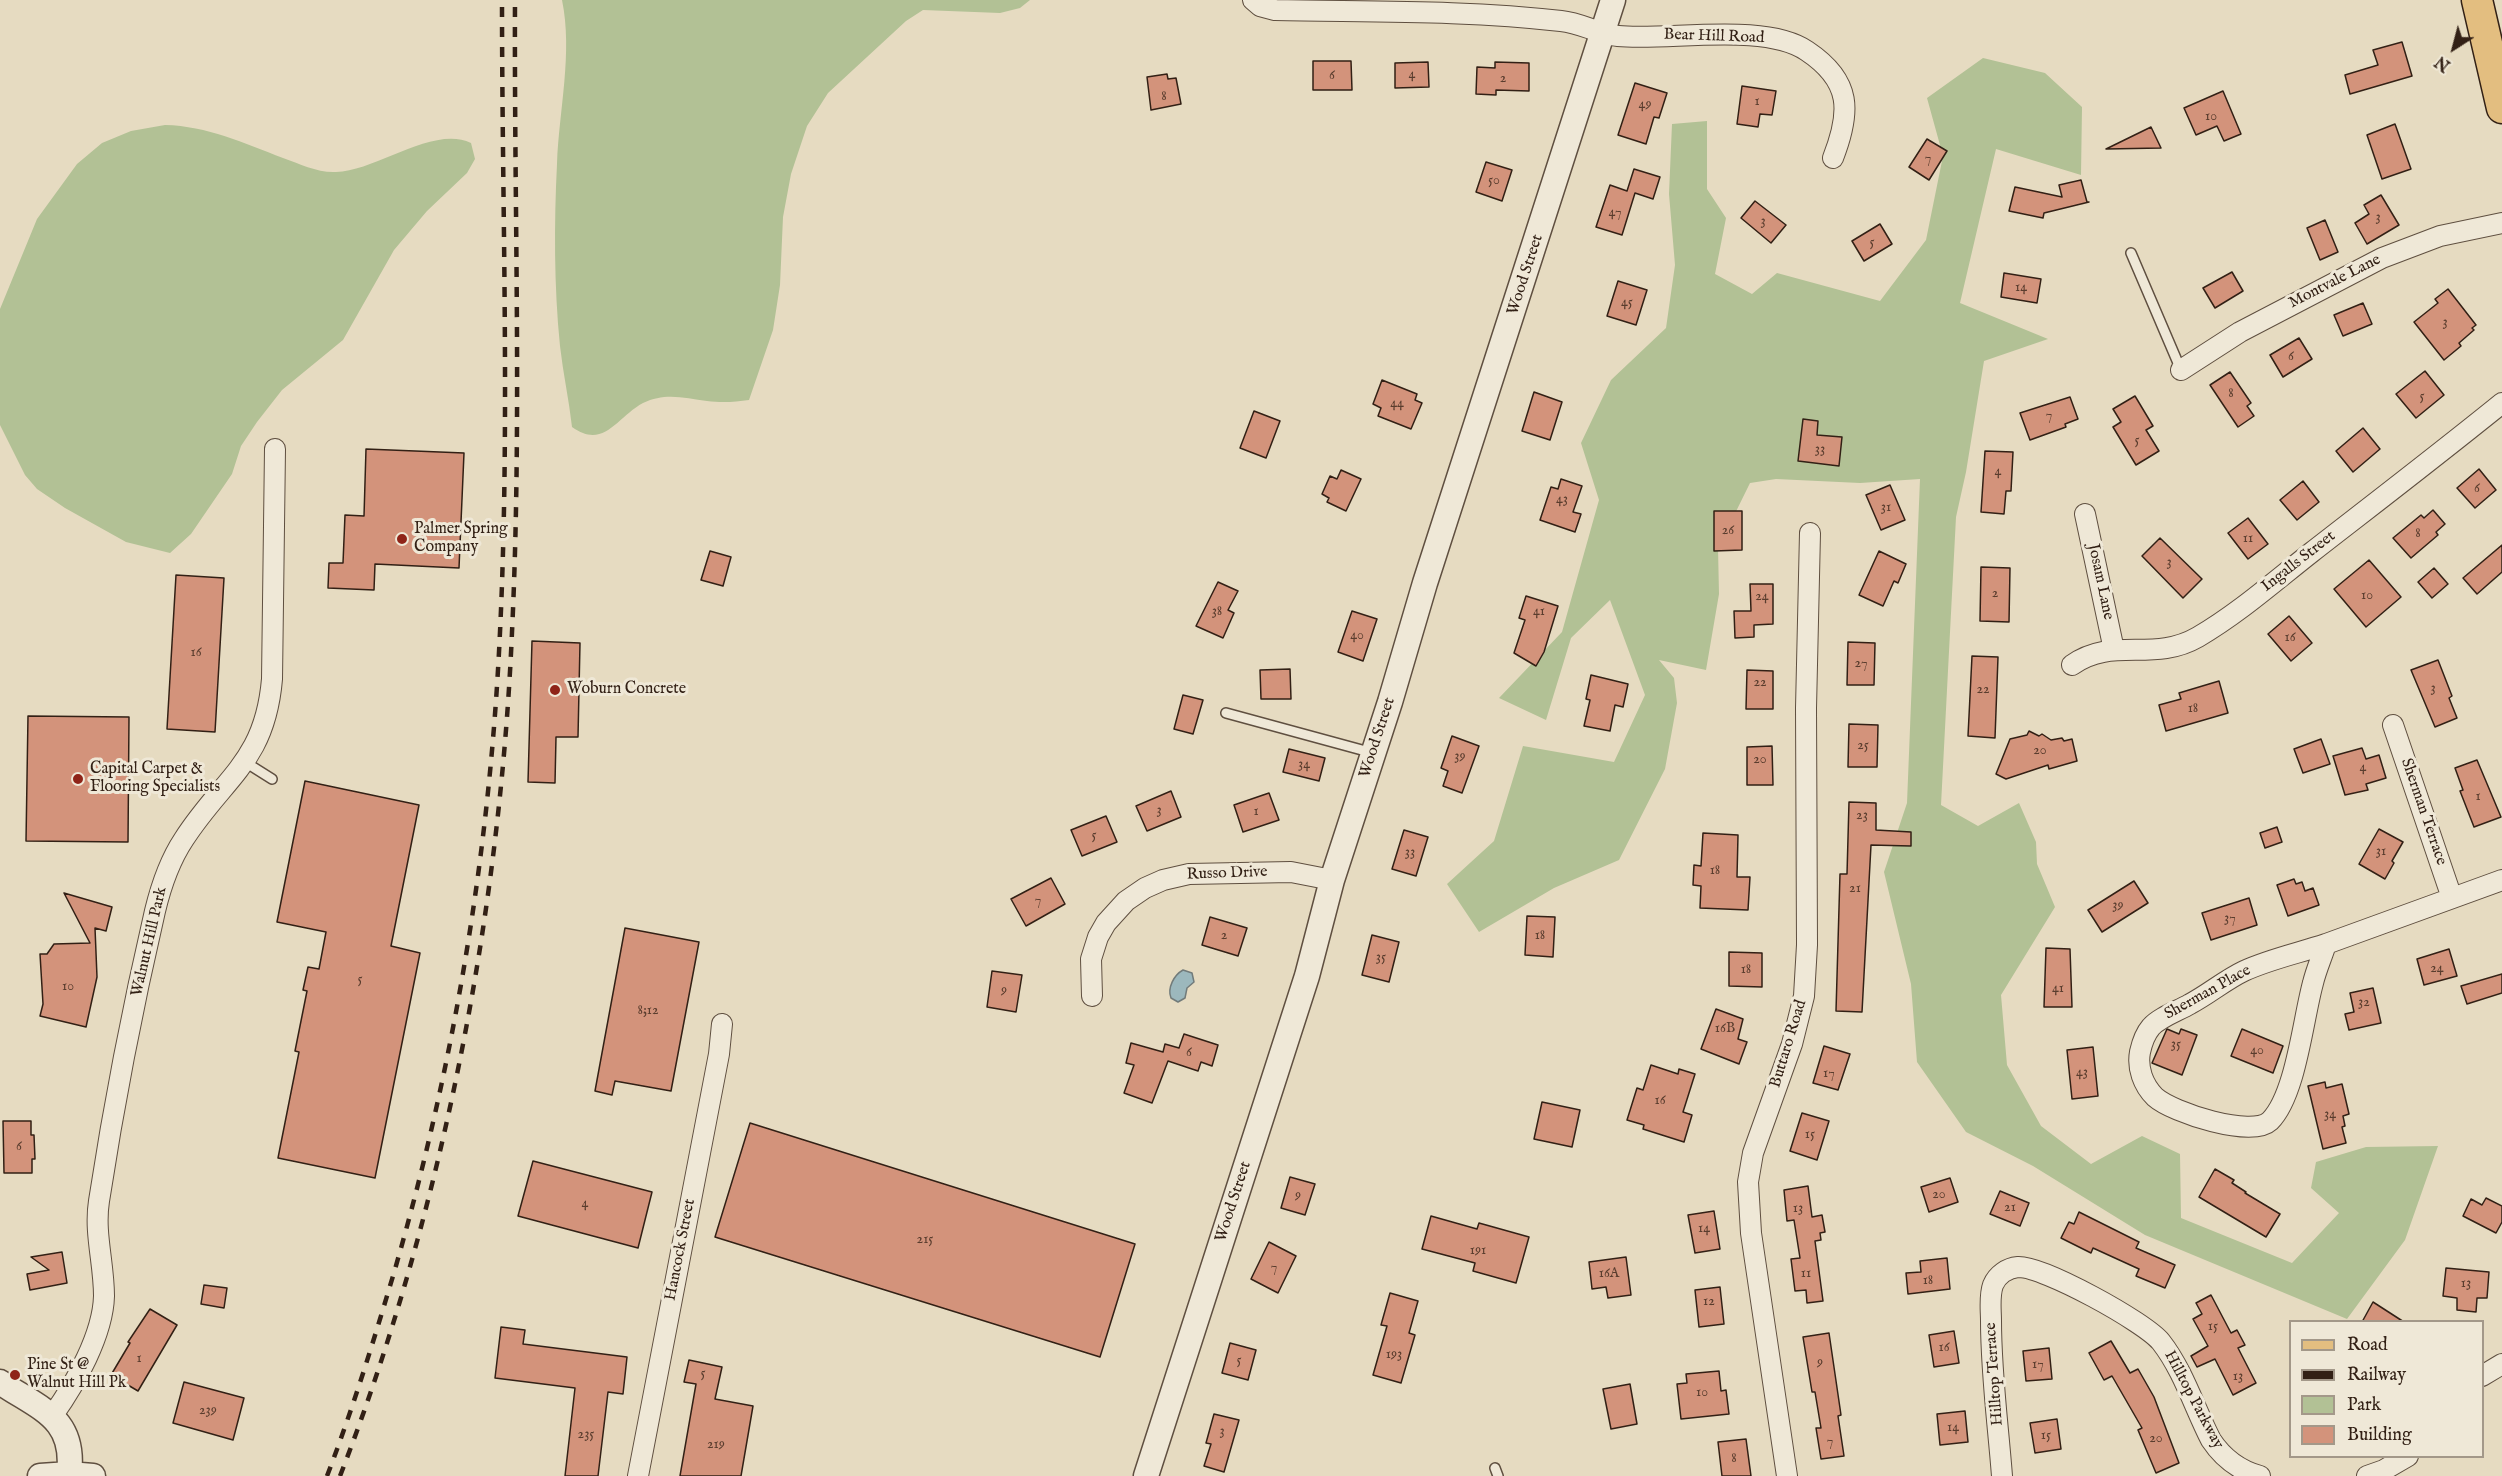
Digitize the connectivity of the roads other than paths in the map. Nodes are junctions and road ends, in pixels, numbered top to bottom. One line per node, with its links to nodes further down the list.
1 (1254, 0): 4 (street, Bear Hill Road)
2 (1613, 0): 4 (street, Wood Street)
3 (2477, 0): 5 (main road)
4 (1604, 32): 6 (street, Bear Hill Road); 18 (street, Wood Street)
5 (2502, 108)
6 (1833, 158)
7 (2502, 223): 9 (street, Montvale Lane)
8 (2131, 253): 9 (lane)
9 (2181, 370)
10 (2502, 403): 14 (street, Ingalls Street)
11 (275, 449): 19 (street, Walnut Hill Park)
12 (2085, 514): 14 (street, Josam Lane)
13 (1810, 533): 38 (street, Buttaro Road)
14 (2114, 650): 15 (street, Ingalls Street)
15 (2072, 665)
16 (1226, 713): 18 (lane)
17 (2393, 725): 23 (street, Sherman Terrace)
18 (1373, 753): 21 (street, Wood Street)
19 (245, 762): 20 (lane); 31 (street, Walnut Hill Park)
20 (272, 779)
21 (1332, 880): 25 (street, Russo Drive); 37 (street, Wood Street)
22 (2502, 880): 23 (street, Sherman Place)
23 (2452, 898): 24 (street, Sherman Place)
24 (2326, 944): 24 (street, Sherman Place)
25 (1092, 996)
26 (722, 1024): 36 (street, Hancock Street)
27 (2000, 1275): 39 (street, Hilltop Terrace); 40 (street, Hilltop Parkway)
28 (2502, 1364): 29 (street)
29 (2484, 1375)
30 (0, 1382): 31 (street)
31 (53, 1415): 33 (street)
32 (2405, 1458): 41 (street)
33 (69, 1474): 34 (street); 35 (street)
34 (40, 1476)
35 (93, 1476)
36 (638, 1476)
37 (1146, 1476)
38 (1787, 1476)
39 (2002, 1476)
40 (2260, 1476)
41 (2367, 1476)

